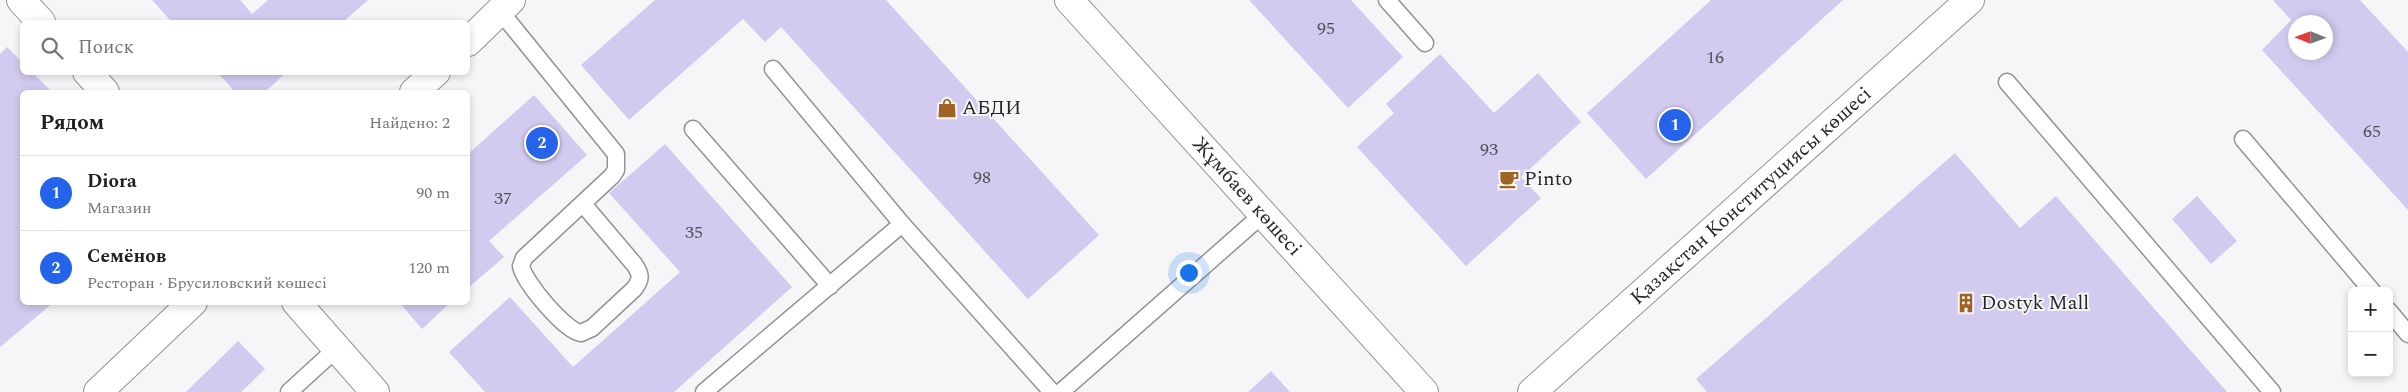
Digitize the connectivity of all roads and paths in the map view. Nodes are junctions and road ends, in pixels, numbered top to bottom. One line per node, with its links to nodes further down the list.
1 (21, 0): 6 (street)
2 (1069, 0): 18 (street, Жұмбаев көшесі)
3 (1387, 0): 8 (lane)
4 (1970, 0): 34 (street, Қазақстан Конституциясы көшесі)
5 (506, 6): 7 (street); 17 (lane)
6 (39, 20)
7 (470, 40)
8 (1425, 43)
9 (773, 69): 19 (lane)
10 (90, 75): 13 (street)
11 (433, 75): 14 (street)
12 (2007, 82): 35 (lane)
13 (103, 90)
14 (416, 90)
15 (693, 129): 20 (lane)
16 (2243, 139): 21 (lane)
17 (583, 204): 17 (lane)
18 (1263, 214): 32 (lane); 33 (street, Жұмбаев көшесі)
19 (902, 224): 20 (lane); 31 (lane)
20 (830, 286): 30 (lane)
21 (2369, 287)
22 (190, 305): 27 (street)
23 (299, 305): 26 (street)
24 (2393, 317): 25 (lane)
25 (2408, 334)
26 (336, 348): 28 (lane); 29 (street)
27 (98, 392)
28 (289, 392)
29 (375, 392)
30 (704, 392)
31 (1052, 392)
32 (1060, 392)
33 (1424, 392)
34 (1532, 392)
35 (2272, 392)

